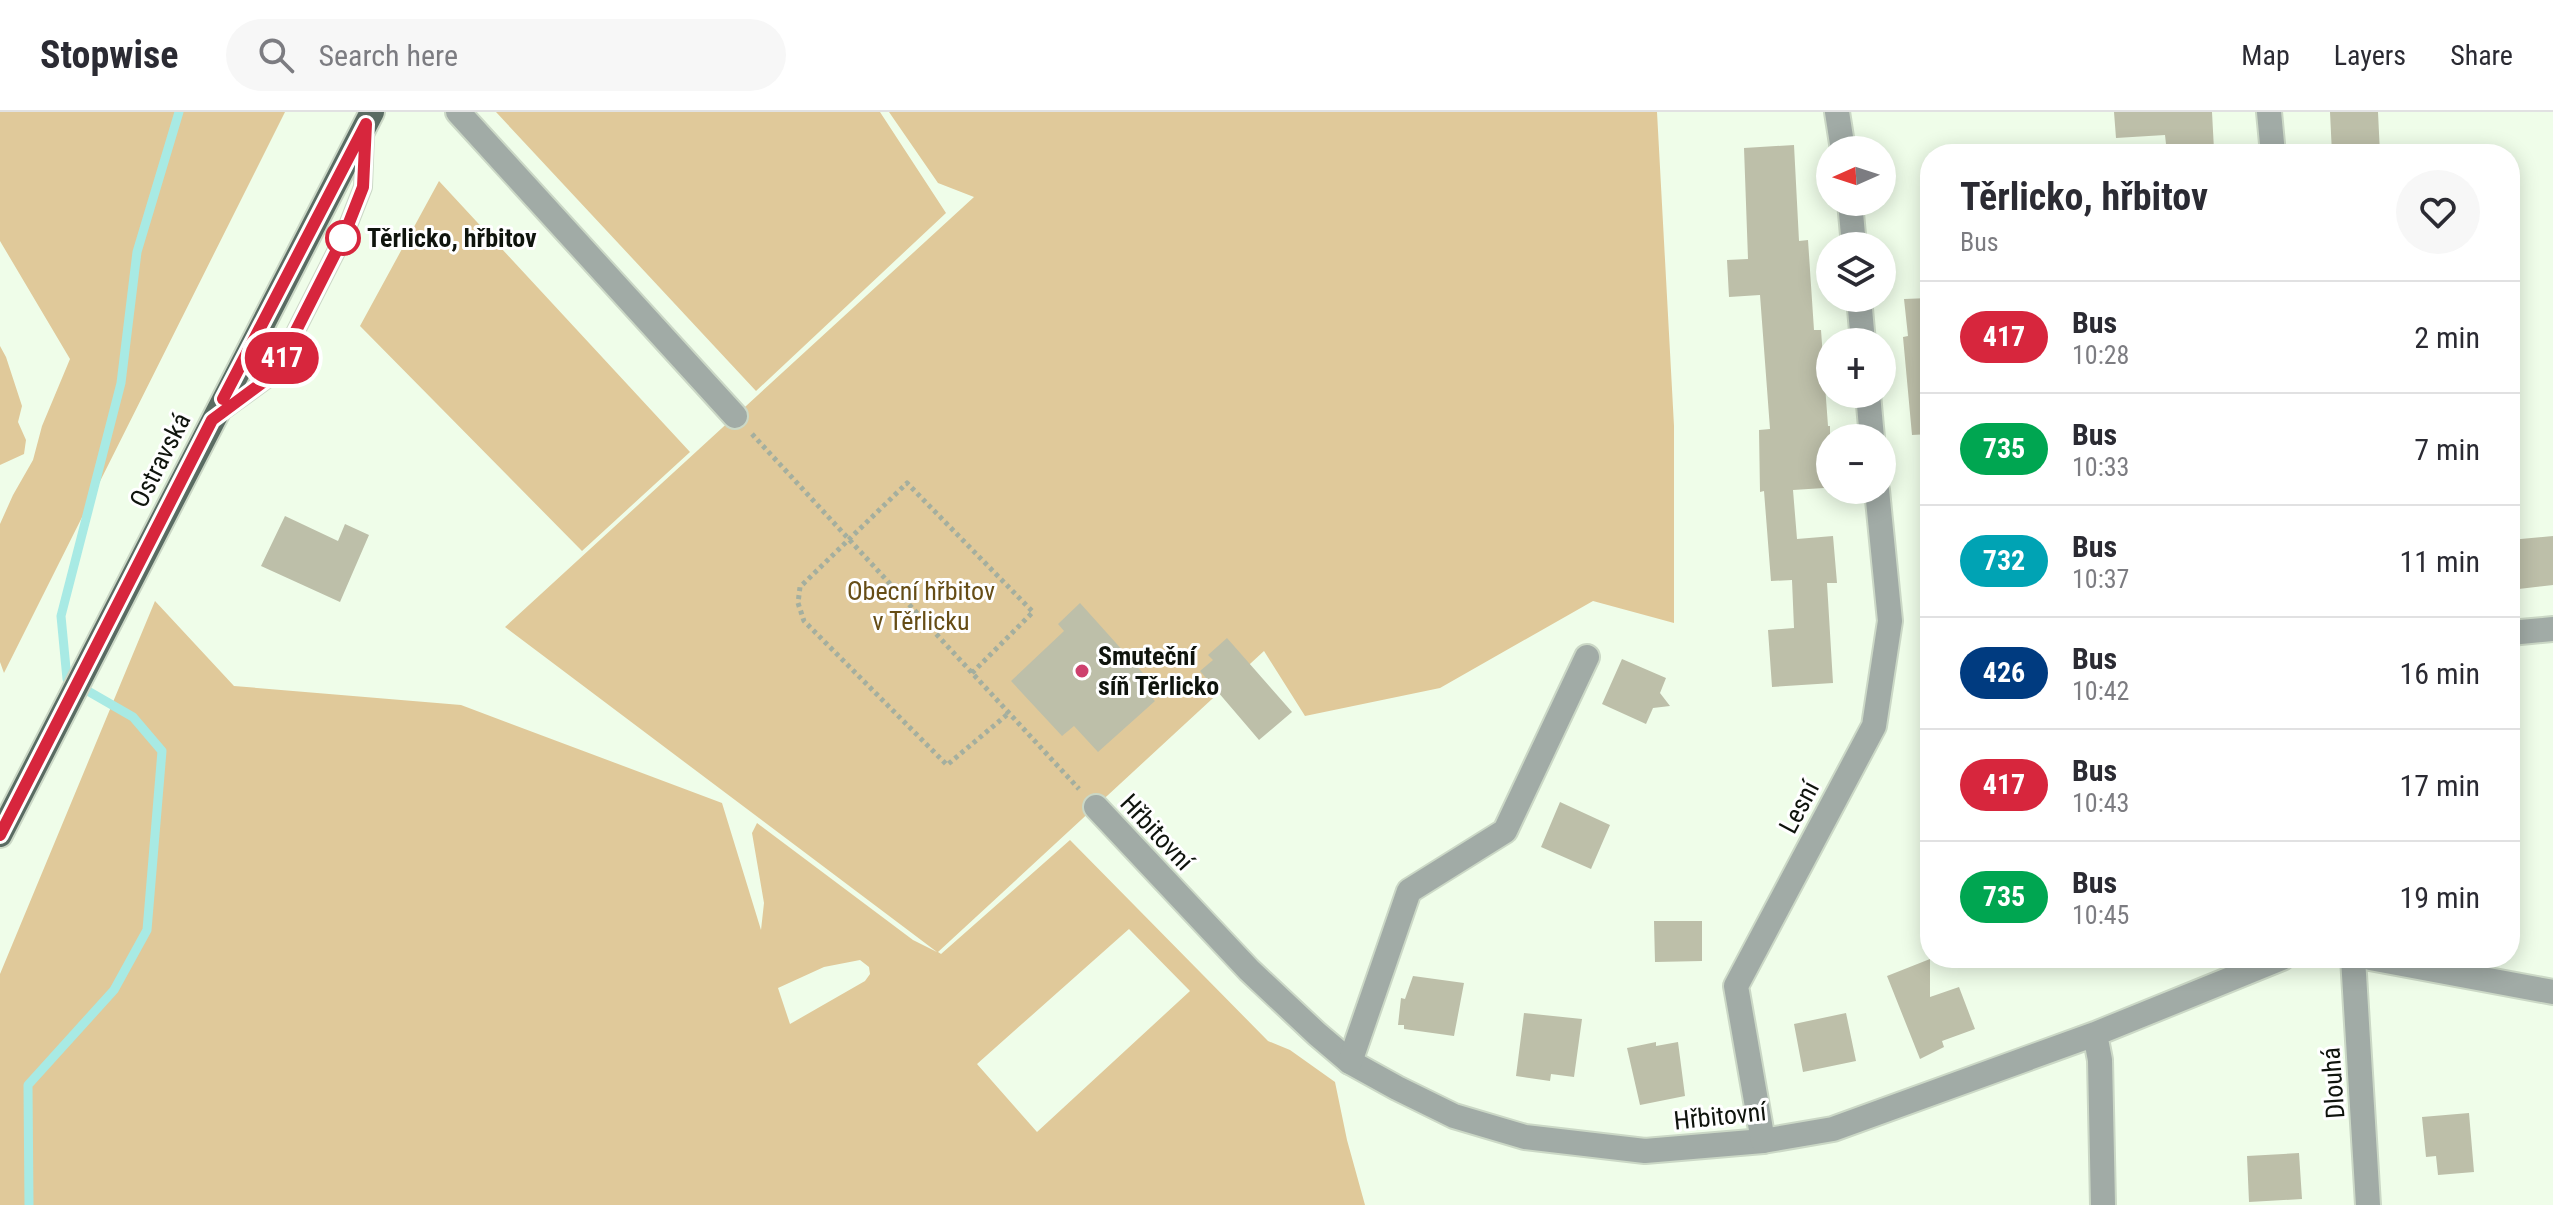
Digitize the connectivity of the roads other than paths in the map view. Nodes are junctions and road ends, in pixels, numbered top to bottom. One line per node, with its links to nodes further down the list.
1 (458, 112): 7 (street)
2 (1837, 112): 5 (street)
3 (2269, 112): 6 (street)
4 (369, 118): 8 (main road, Ostravská); 8 (lane)
5 (1841, 136)
6 (2272, 144)
7 (735, 416)
8 (212, 420): 14 (main road, Ostravská)
9 (1878, 504): 21 (street, Lesní)
10 (2553, 629): 11 (street)
11 (2520, 632)
12 (1587, 657): 20 (street)
13 (1096, 807): 20 (street, Hřbitovní)
14 (3, 823)
15 (2257, 968): 19 (street, Hřbitovní)
16 (2354, 968): 23 (street, Dlouhá)
17 (2424, 968): 18 (street)
18 (2553, 992)
19 (2095, 1034): 21 (street, Hřbitovní); 22 (street)
20 (1350, 1062): 21 (street, Hřbitovní)
21 (1763, 1141)
22 (2103, 1205)
23 (2368, 1205)

